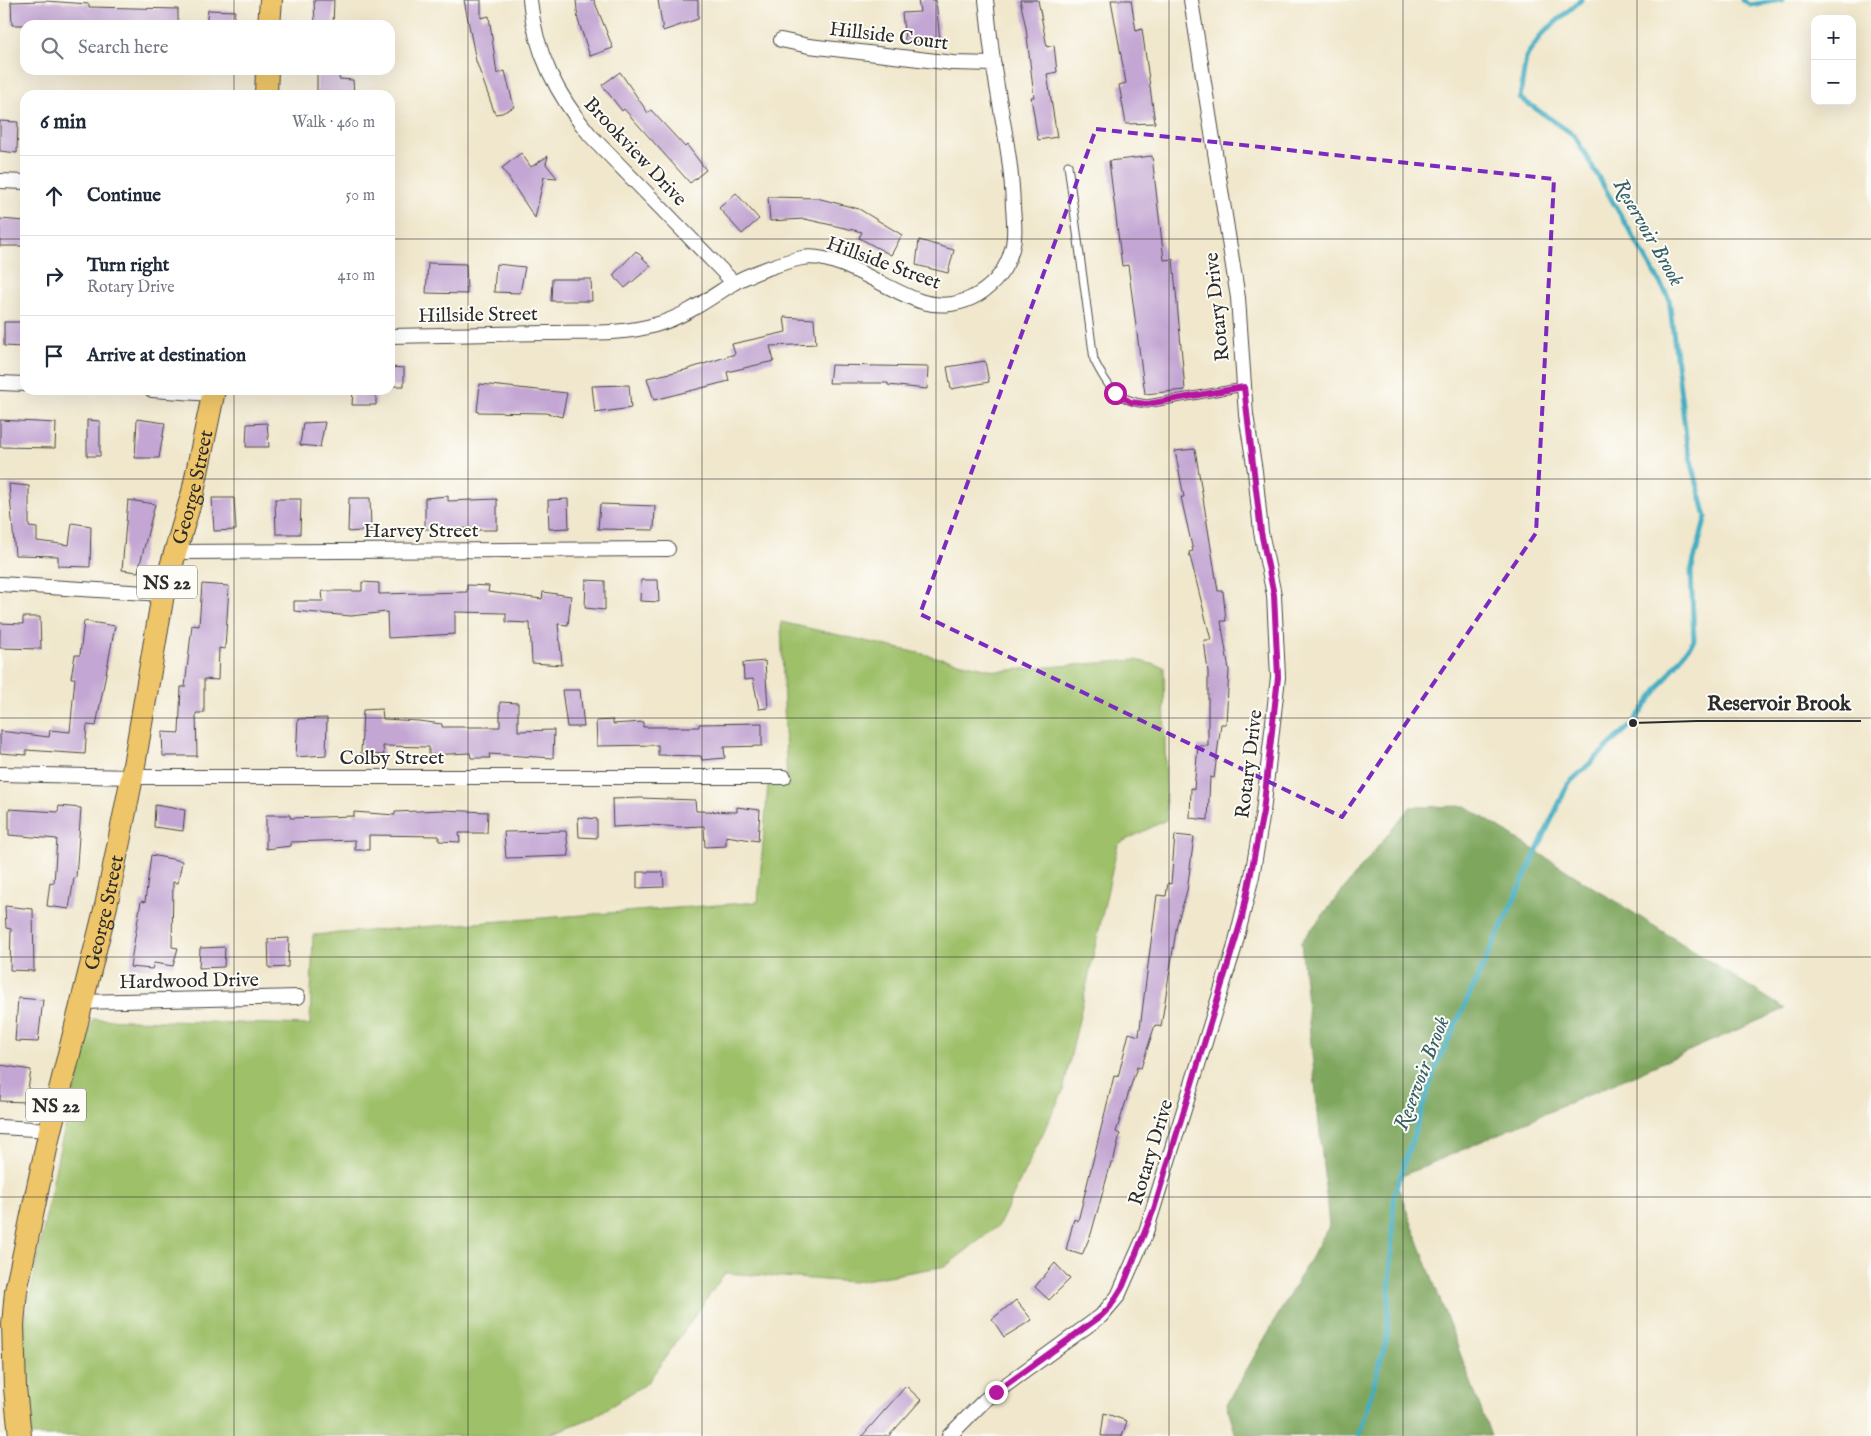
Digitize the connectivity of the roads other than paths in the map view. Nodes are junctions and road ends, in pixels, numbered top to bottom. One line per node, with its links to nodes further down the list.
1 (271, 0): 5 (main road)
2 (530, 0): 13 (street, Brookview Drive)
3 (986, 0): 7 (street, Hillside Street)
4 (1191, 0): 17 (street, Rotary Drive)
5 (270, 20)
6 (781, 40): 7 (street, Hillside Court)
7 (994, 64): 13 (street, Hillside Street)
8 (267, 75): 9 (main road)
9 (266, 90)
10 (1068, 165): 17 (lane)
11 (0, 180): 12 (street)
12 (20, 182)
13 (734, 283): 14 (street, Hillside Street)
14 (395, 336)
15 (0, 383): 16 (street)
16 (20, 384)
17 (1244, 387): 32 (street, Rotary Drive)
18 (212, 395): 20 (main road, George Street / NS 22)
19 (668, 549): 20 (street, Harvey Street)
20 (175, 552): 22 (main road, George Street / NS 22)
21 (0, 584): 22 (street)
22 (163, 594): 24 (main road, George Street / NS 22)
23 (0, 774): 24 (street, Colby Street)
24 (132, 777): 25 (street, Colby Street); 27 (main road, George Street / NS 22)
25 (784, 777)
26 (298, 997): 27 (street, Hardwood Drive)
27 (81, 1002): 29 (main road, George Street / NS 22)
28 (0, 1127): 29 (street)
29 (50, 1130): 30 (main road, George Street / NS 22)
30 (7, 1325): 31 (main road, George Street / NS 22)
31 (20, 1436)
32 (949, 1436)

